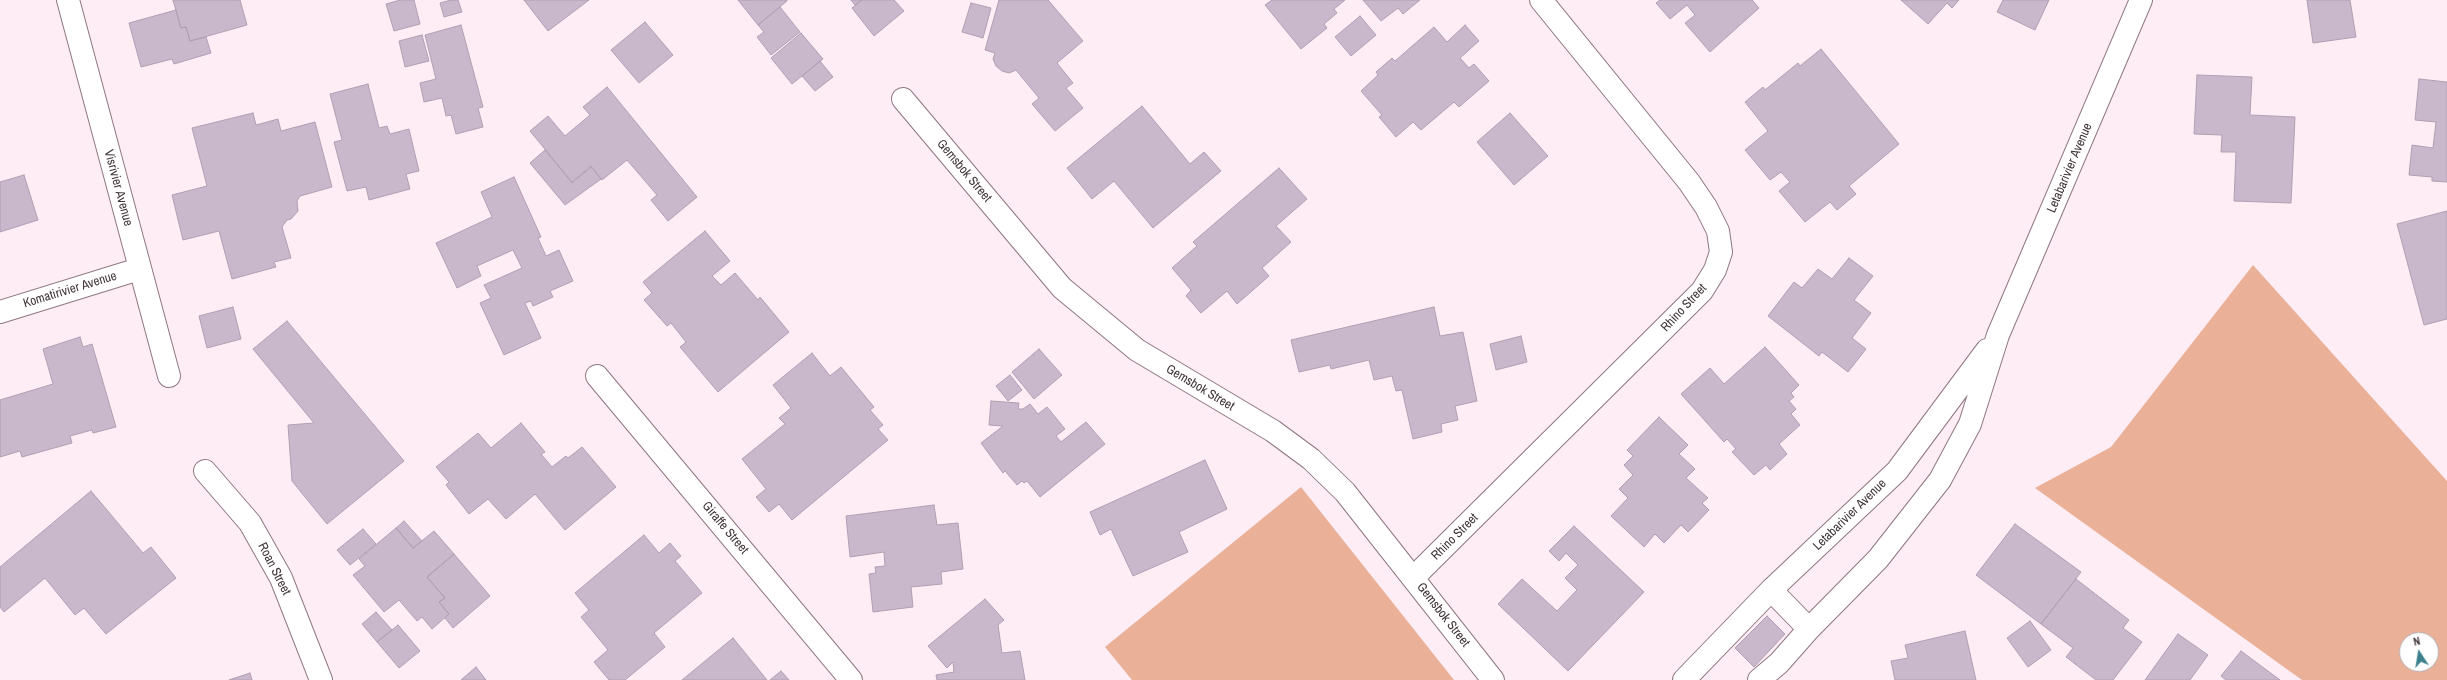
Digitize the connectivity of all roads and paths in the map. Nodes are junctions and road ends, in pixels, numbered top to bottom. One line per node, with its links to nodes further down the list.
1 (68, 0): 5 (street, Visrivier Avenue)
2 (1541, 0): 11 (street, Rhino Street)
3 (2141, 0): 7 (street, Letabarivier Avenue)
4 (903, 99): 11 (street, Gemsbok Street)
5 (139, 269): 6 (street, Komatirivier Avenue); 8 (street, Visrivier Avenue)
6 (0, 312)
7 (1998, 335): 12 (street, Letabarivier Avenue); 13 (street, Letabarivier Avenue)
8 (169, 376)
9 (597, 376): 15 (street, Giraffe Street)
10 (205, 471): 14 (street, Roan Street)
11 (1414, 578): 16 (street, Gemsbok Street)
12 (1771, 590): 13 (street); 17 (street, Letabarivier Avenue)
13 (1808, 629): 18 (street, Letabarivier Avenue)
14 (321, 680)
15 (851, 680)
16 (1493, 680)
17 (1684, 680)
18 (1759, 680)

